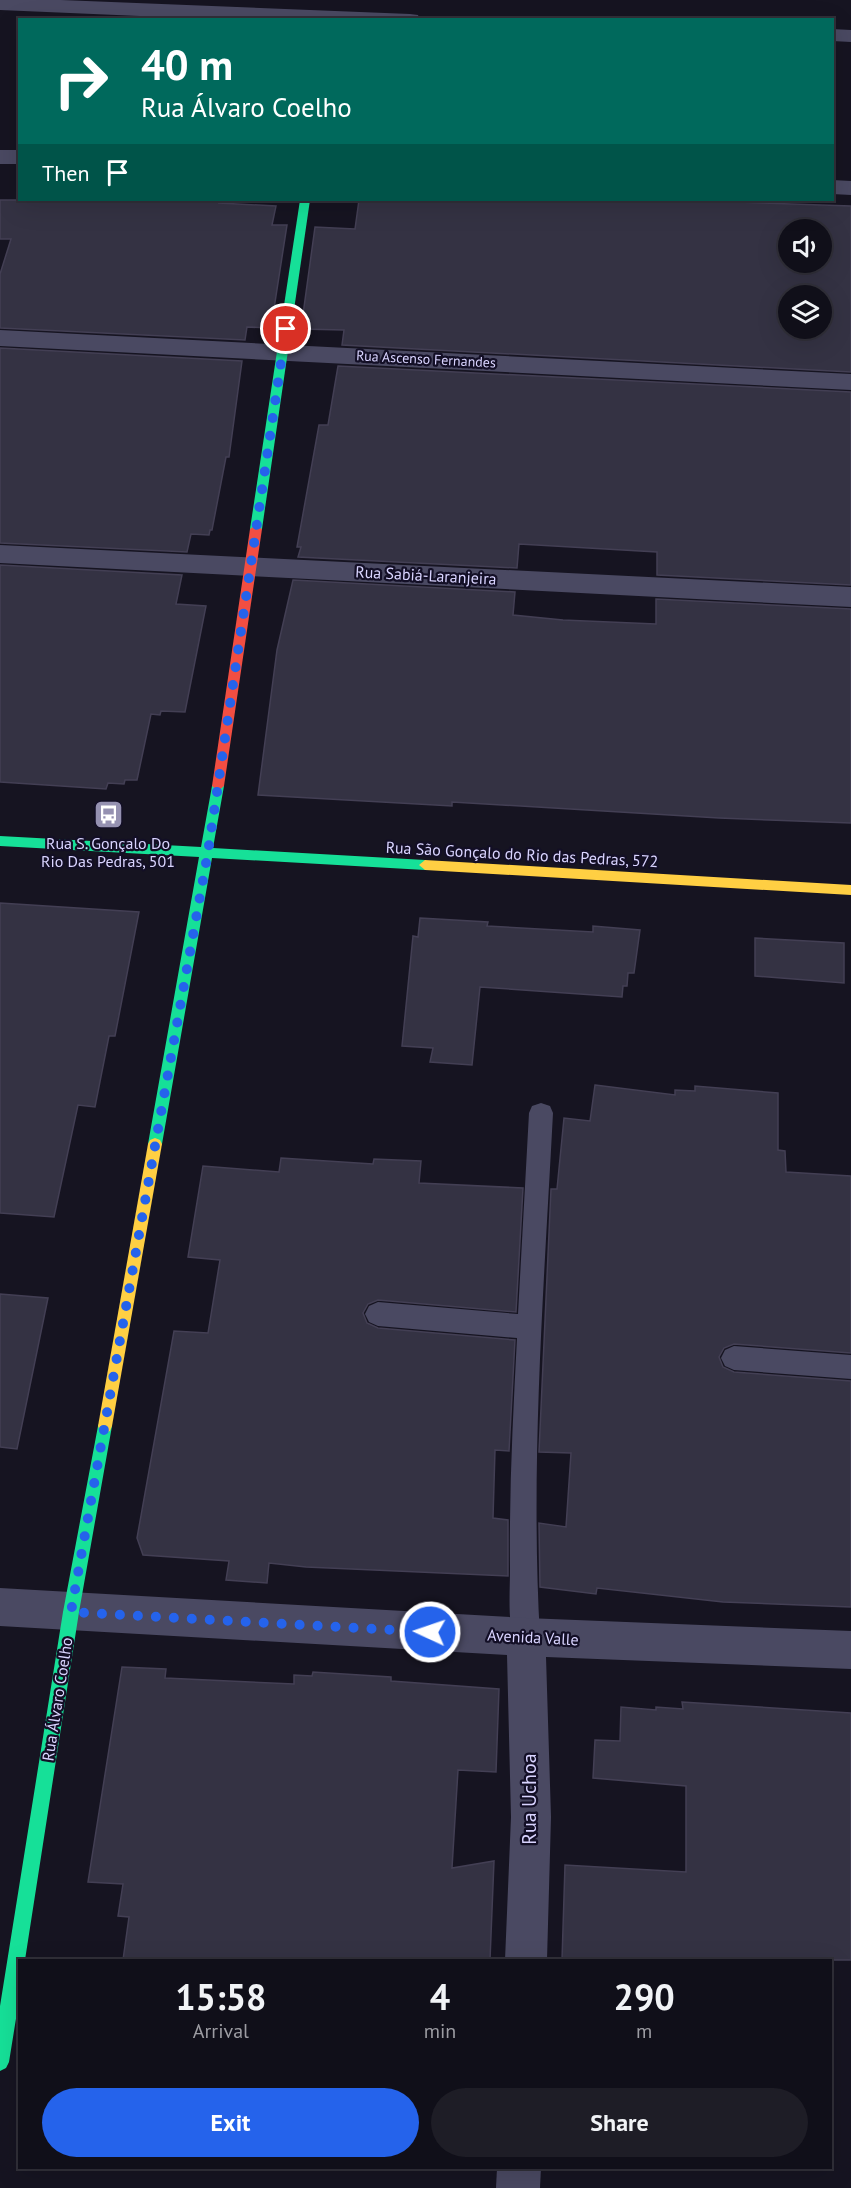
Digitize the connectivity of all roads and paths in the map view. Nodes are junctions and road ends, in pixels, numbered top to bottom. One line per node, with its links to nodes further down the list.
1 (0, 4): 2 (street)
2 (342, 12): 3 (street)
3 (393, 18)
4 (834, 35): 5 (street)
5 (851, 36)
6 (0, 157): 7 (street)
7 (18, 157)
8 (834, 187): 9 (street)
9 (851, 188)
10 (305, 201): 12 (street, Rua Álvaro Coelho)
11 (0, 338): 12 (street, Rua Ascenso Fernandes)
12 (282, 351): 13 (street, Rua Ascenso Fernandes); 15 (street, Rua Álvaro Coelho)
13 (851, 382)
14 (0, 554): 15 (street, Rua Sabiá-Laranjeira)
15 (249, 566): 16 (street, Rua Sabiá-Laranjeira); 18 (street, Rua Álvaro Coelho)
16 (851, 597)
17 (0, 841): 18 (street, Rua São Gonçalo do Rio das Pedras, 572)
18 (208, 852): 19 (street, Rua São Gonçalo do Rio das Pedras, 572); 26 (street, Rua Álvaro Coelho)
19 (851, 890)
20 (541, 1113): 22 (lane)
21 (378, 1314): 22 (lane)
22 (530, 1327): 27 (lane)
23 (734, 1358): 24 (lane)
24 (851, 1367)
25 (0, 1607): 26 (street, Avenida Valle)
26 (71, 1612): 27 (street, Avenida Valle); 30 (street, Rua Álvaro Coelho)
27 (526, 1637): 28 (street, Avenida Valle); 29 (street, Rua Uchoa)
28 (851, 1650)
29 (526, 1959)
30 (0, 2062)
31 (519, 2169): 32 (street)
32 (519, 2188)

